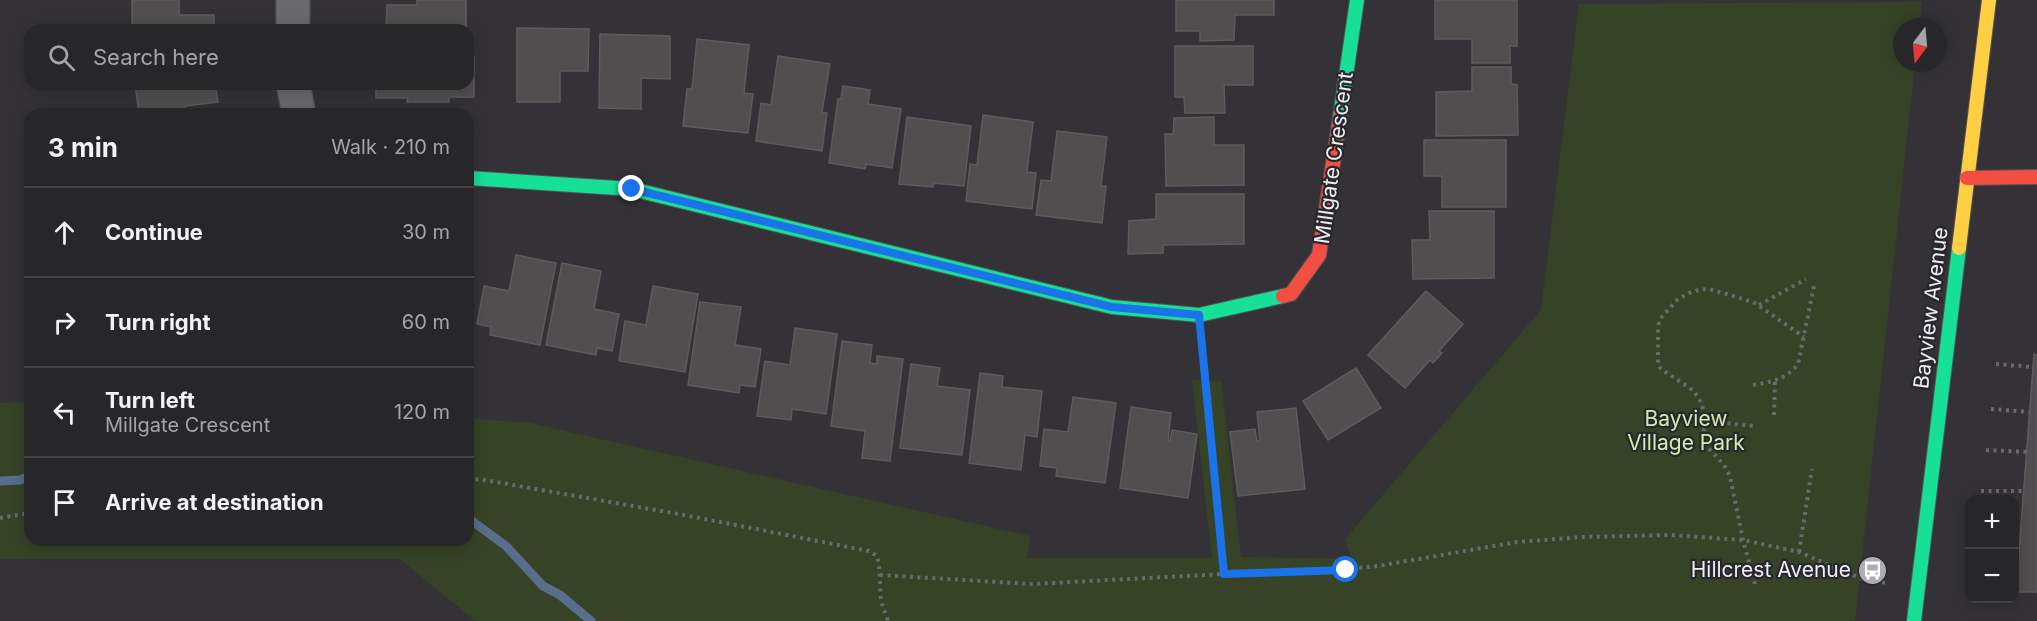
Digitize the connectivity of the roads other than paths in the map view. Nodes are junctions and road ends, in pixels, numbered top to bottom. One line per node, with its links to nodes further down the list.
1 (293, 0): 4 (street)
2 (1357, 0): 8 (street, Millgate Crescent)
3 (1989, 0): 9 (street, Bayview Avenue)
4 (293, 24)
5 (294, 90): 6 (street)
6 (298, 108)
7 (2037, 177): 9 (street)
8 (474, 178)
9 (1967, 178): 10 (street, Bayview Avenue)
10 (1914, 621)

